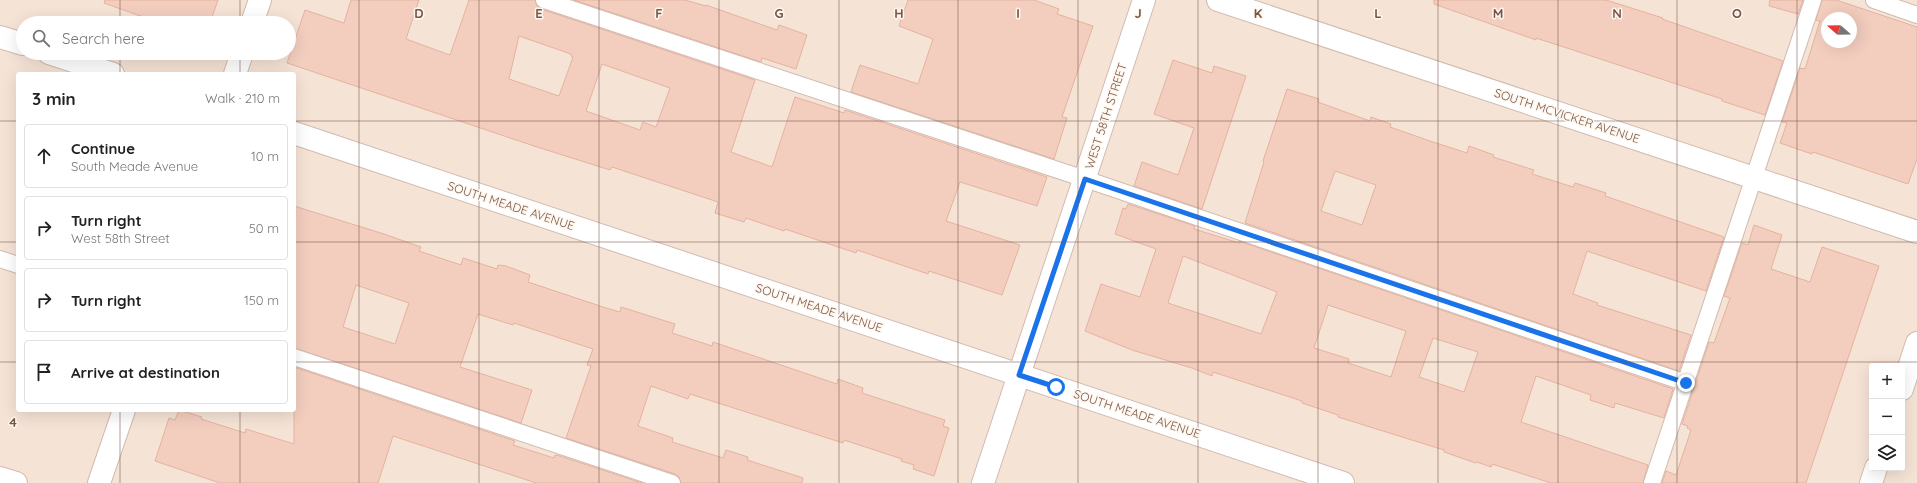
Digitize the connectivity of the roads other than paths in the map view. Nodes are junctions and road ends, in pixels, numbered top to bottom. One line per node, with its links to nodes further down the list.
1 (260, 0): 8 (street)
2 (544, 0): 17 (lane)
3 (1144, 0): 17 (street, WEST 58TH STREET)
4 (1218, 0): 16 (street, SOUTH MCVICKER AVENUE)
5 (1813, 0): 16 (lane)
6 (1874, 0): 7 (lane)
7 (1917, 15)
8 (254, 16)
9 (0, 37): 10 (street)
10 (16, 42)
11 (71, 60): 13 (street)
12 (240, 60): 14 (street)
13 (108, 72)
14 (236, 72)
15 (296, 134): 23 (street, SOUTH MEADE AVENUE)
16 (1754, 178): 18 (street, SOUTH MCVICKER AVENUE); 25 (lane)
17 (1085, 179): 23 (street, WEST 58TH STREET); 25 (lane)
18 (1917, 232)
19 (0, 259): 20 (lane)
20 (16, 264)
21 (1917, 343): 24 (street)
22 (296, 358): 31 (lane)
23 (1019, 375): 32 (street, WEST 58TH STREET); 33 (street, SOUTH MEADE AVENUE)
24 (1905, 380)
25 (1686, 383): 34 (lane)
26 (123, 412): 30 (street)
27 (1875, 471): 35 (street)
28 (0, 478): 29 (street)
29 (16, 483)
30 (99, 483)
31 (672, 483)
32 (983, 483)
33 (1343, 483)
34 (1652, 483)
35 (1871, 483)

